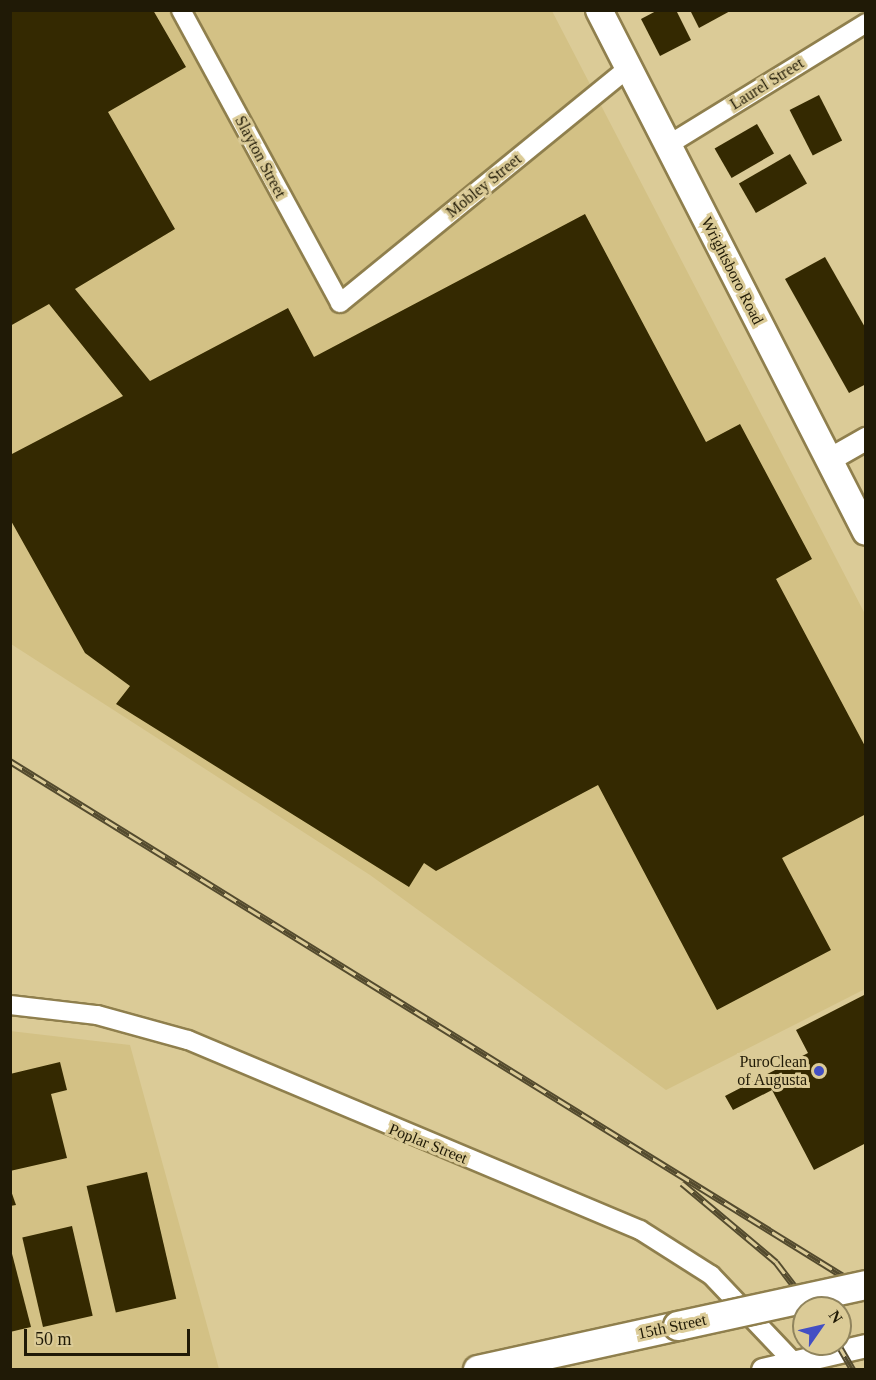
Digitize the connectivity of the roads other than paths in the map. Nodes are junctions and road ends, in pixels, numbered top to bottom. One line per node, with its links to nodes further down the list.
1 (181, 10): 6 (street, Slayton Street)
2 (599, 10): 4 (main road, Wrightsboro Road)
3 (866, 22): 5 (street, Laurel Street)
4 (628, 68): 5 (main road, Wrightsboro Road); 6 (street, Mobley Street)
5 (668, 145): 8 (main road, Wrightsboro Road)
6 (340, 303)
7 (866, 438): 8 (street)
8 (829, 460): 9 (main road, Wrightsboro Road)
9 (866, 532)
10 (10, 1005): 13 (street, Poplar Street)
11 (866, 1285): 14 (main road, 15th Street, bridge)
12 (866, 1346): 13 (street)
13 (798, 1366): 15 (street)
14 (478, 1370)
15 (762, 1370)

